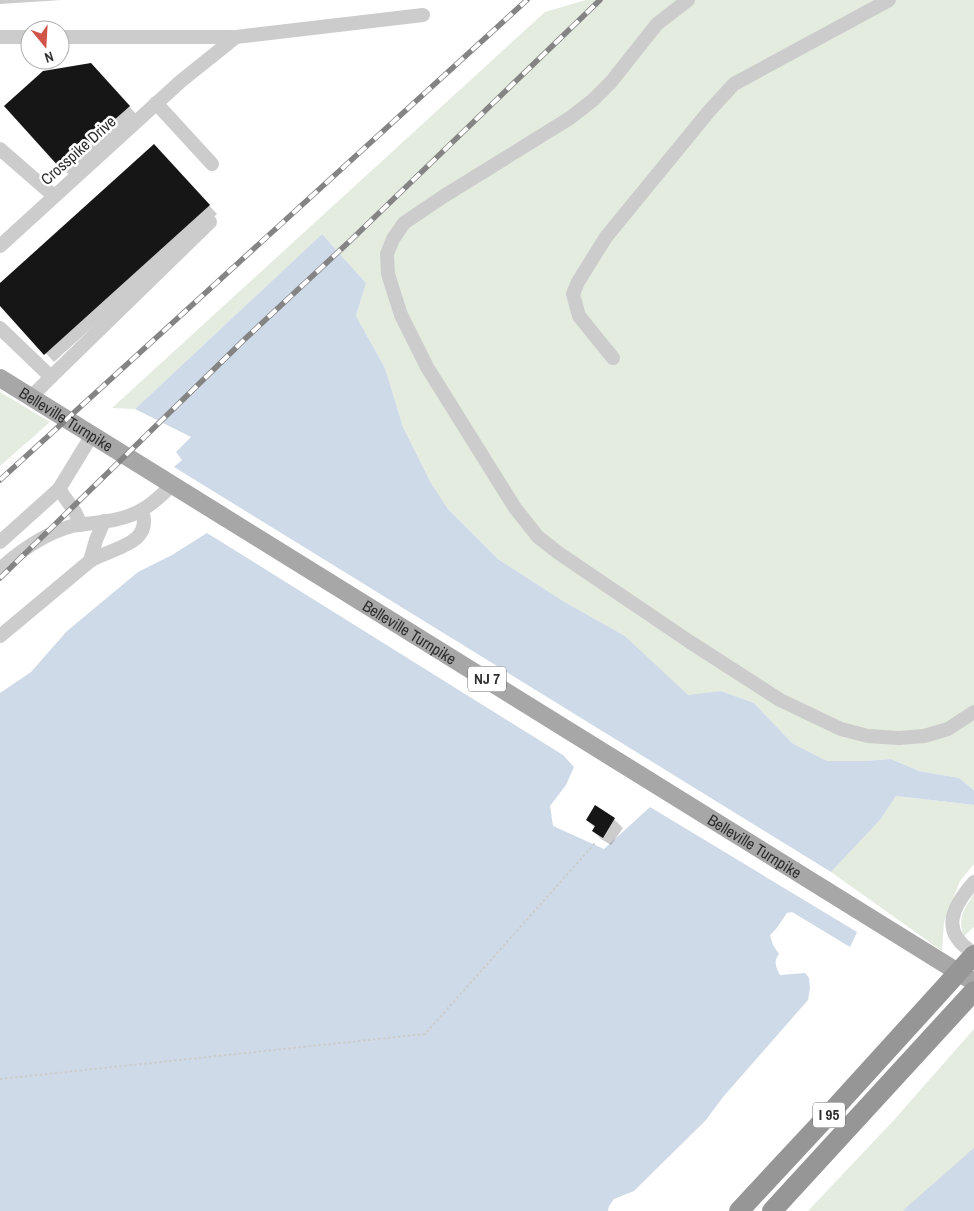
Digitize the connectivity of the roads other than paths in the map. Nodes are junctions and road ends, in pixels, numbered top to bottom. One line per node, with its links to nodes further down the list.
1 (688, 0): 29 (street)
2 (889, 0): 15 (street)
3 (423, 15): 4 (street)
4 (236, 36): 7 (street); 8 (street, Crosspike Drive)
5 (0, 37): 6 (street)
6 (20, 37)
7 (70, 37)
8 (156, 103): 10 (street); 11 (street, Crosspike Drive)
9 (0, 149): 11 (street)
10 (212, 164)
11 (54, 196): 13 (street, Crosspike Drive)
12 (210, 222): 16 (street)
13 (0, 246)
14 (0, 328): 16 (street)
15 (613, 358)
16 (52, 377): 18 (street)
17 (0, 378): 18 (main road, Belleville Turnpike / NJ 7)
18 (31, 397): 19 (main road, Belleville Turnpike / NJ 7)
19 (92, 435): 20 (main road, Belleville Turnpike / NJ 7); 21 (street)
20 (172, 485): 22 (street); 32 (main road, Belleville Turnpike / NJ 7)
21 (59, 489): 24 (street); 25 (street)
22 (142, 511): 23 (street); 26 (street)
23 (104, 522): 24 (street); 26 (street)
24 (81, 525): 27 (street)
25 (0, 542)
26 (90, 561): 28 (street)
27 (0, 569)
28 (0, 636)
29 (974, 712)
30 (974, 882): 31 (street)
31 (974, 954): 34 (highway, I 95)
32 (974, 982)
33 (974, 991): 35 (highway, I 95)
34 (739, 1211)
35 (772, 1211)

